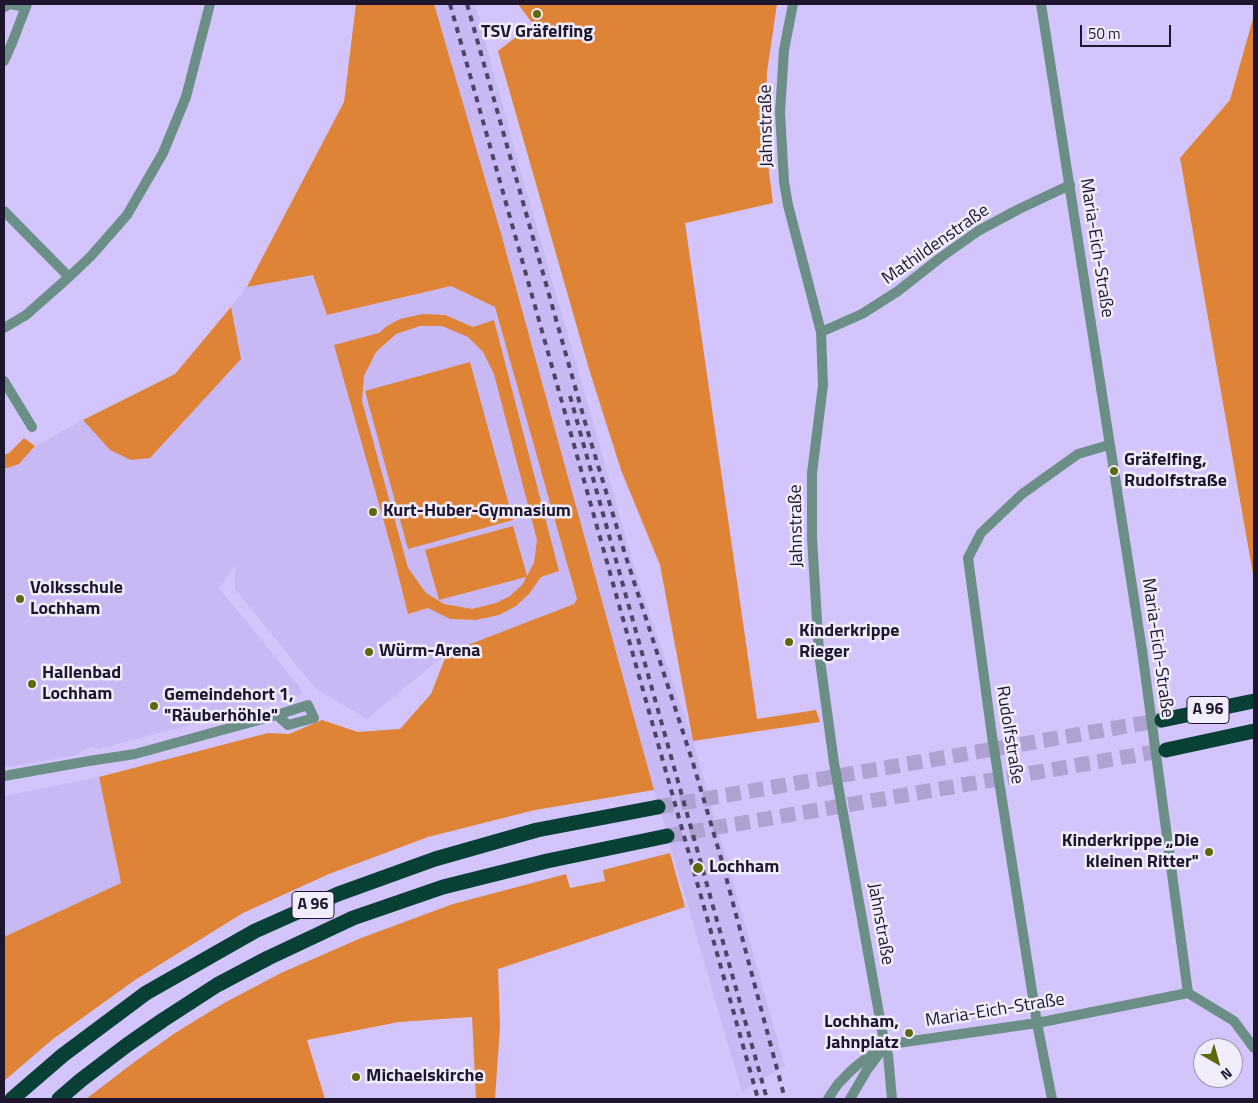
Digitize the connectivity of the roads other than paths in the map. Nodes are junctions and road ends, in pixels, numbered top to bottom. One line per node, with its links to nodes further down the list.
1 (210, 4): 9 (street)
2 (793, 4): 11 (street, Jahnstraße)
3 (1040, 4): 7 (street, Maria-Eich-Straße)
4 (26, 6): 5 (street); 6 (street)
5 (4, 7)
6 (4, 61)
7 (1070, 185): 11 (street, Mathildenstraße); 14 (street, Maria-Eich-Straße)
8 (4, 212): 9 (street)
9 (70, 277): 10 (street)
10 (4, 328)
11 (821, 332): 25 (street, Jahnstraße)
12 (4, 381): 13 (street)
13 (32, 427)
14 (1109, 445): 23 (street, Maria-Eich-Straße); 24 (street, Rudolfstraße)
15 (1254, 701): 17 (highway, A 96)
16 (277, 715): 20 (street)
17 (1162, 720)
18 (1254, 731): 19 (highway, A 96)
19 (1166, 750)
20 (4, 776)
21 (658, 807): 27 (highway, A 96)
22 (667, 836): 28 (highway, A 96)
23 (1188, 993): 24 (street, Maria-Eich-Straße); 26 (street)
24 (1037, 1023): 25 (street, Maria-Eich-Straße); 32 (street, Rudolfstraße)
25 (884, 1047): 29 (street, Maria-Eich-Straße); 30 (street); 31 (street, Jahnstraße)
26 (1254, 1048)
27 (12, 1099)
28 (60, 1099)
29 (828, 1099)
30 (850, 1099)
31 (892, 1099)
32 (1052, 1099)

